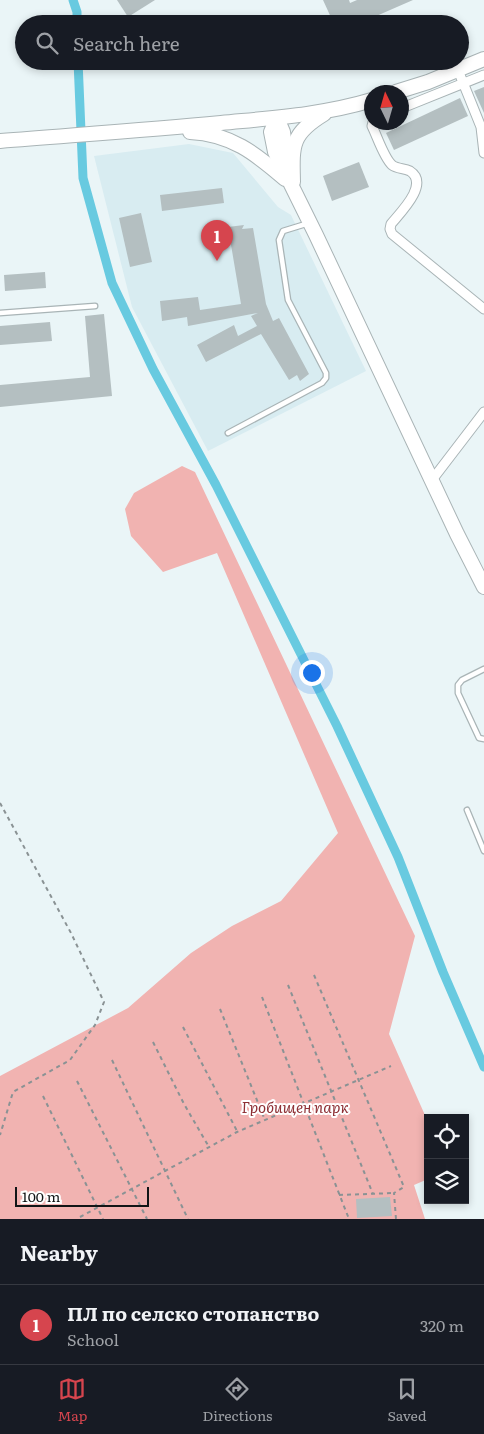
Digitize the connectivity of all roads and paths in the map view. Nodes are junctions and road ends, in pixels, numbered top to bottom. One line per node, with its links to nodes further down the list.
1 (484, 59): 2 (main road)
2 (469, 65)
3 (458, 70): 5 (street); 6 (main road)
4 (484, 75): 5 (street)
5 (465, 83): 8 (street); 11 (street)
6 (409, 87)
7 (364, 102): 9 (main road)
8 (409, 105)
9 (328, 112): 10 (main road); 16 (main road)
10 (277, 118): 12 (main road); 16 (main road)
11 (483, 127): 15 (street)
12 (149, 130): 14 (main road); 16 (main road)
13 (374, 130): 19 (street)
14 (0, 141)
15 (484, 153)
16 (291, 183): 17 (main road)
17 (310, 223): 22 (lane); 23 (main road)
18 (95, 306): 20 (lane)
19 (484, 309)
20 (0, 313)
21 (484, 412): 23 (street)
22 (228, 433)
23 (432, 480): 24 (main road)
24 (484, 587)
25 (484, 669): 26 (lane)
26 (484, 739)
27 (0, 803): 45 (path)
28 (467, 810): 29 (lane)
29 (484, 851)
30 (314, 975): 38 (path)
31 (288, 985): 40 (path)
32 (262, 997): 42 (path)
33 (220, 1009): 43 (path)
34 (183, 1027): 44 (path)
35 (153, 1042): 46 (path)
36 (112, 1060): 47 (path)
37 (390, 1066): 38 (path)
38 (358, 1080): 40 (path); 49 (path)
39 (77, 1081): 48 (path)
40 (332, 1091): 42 (path); 51 (path)
41 (43, 1096): 52 (path)
42 (303, 1104): 43 (path); 50 (path)
43 (265, 1120): 44 (path)
44 (238, 1132): 46 (path)
45 (0, 1135)
46 (209, 1147): 47 (path)
47 (165, 1171): 48 (path); 56 (path)
48 (132, 1189): 52 (path); 55 (path)
49 (394, 1193): 51 (path); 58 (path)
50 (339, 1194): 51 (path); 57 (path)
51 (373, 1194)
52 (97, 1207): 53 (path); 54 (path)
53 (80, 1217)
54 (103, 1219)
55 (147, 1219)
56 (188, 1219)
57 (348, 1219)
58 (396, 1219)

